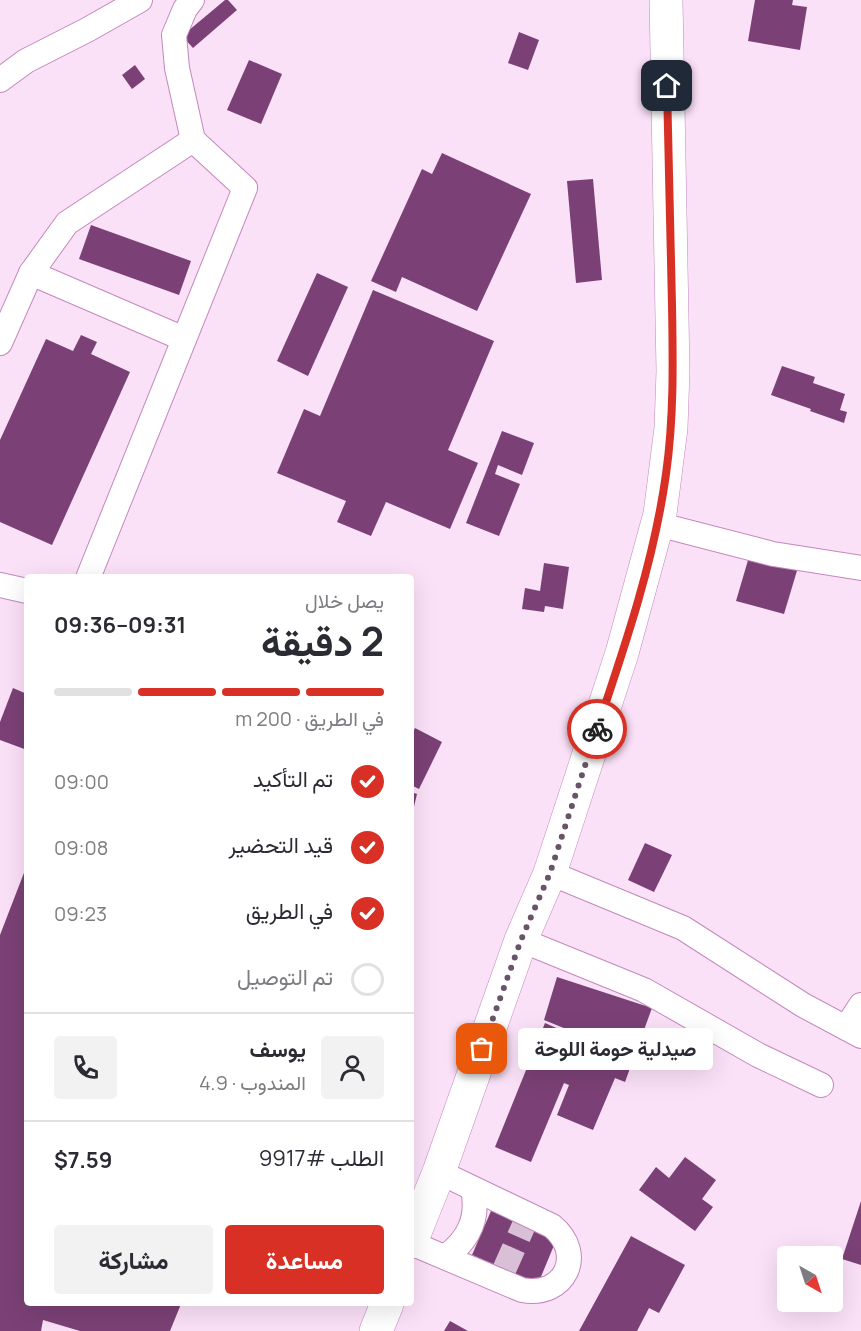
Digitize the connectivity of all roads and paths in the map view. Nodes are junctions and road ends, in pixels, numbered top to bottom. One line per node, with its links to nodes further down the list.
1 (140, 0): 4 (street)
2 (192, 0): 5 (street)
3 (666, 0): 9 (highway)
4 (0, 80)
5 (193, 140): 6 (street); 7 (street)
6 (31, 273): 7 (street); 8 (street)
7 (184, 339): 11 (street)
8 (0, 343)
9 (657, 524): 10 (street); 14 (highway)
10 (861, 568)
11 (89, 574)
12 (0, 585): 13 (street)
13 (24, 590)
14 (550, 873): 15 (highway); 17 (street)
15 (521, 940): 18 (street); 19 (highway)
16 (861, 1005): 17 (street)
17 (854, 1032)
18 (821, 1085)
19 (439, 1172): 20 (street); 21 (highway)
20 (473, 1189): 23 (street); 23 (street)
21 (414, 1235)
22 (414, 1244): 23 (street)
23 (445, 1257)
24 (386, 1306): 25 (highway)
25 (376, 1331)

